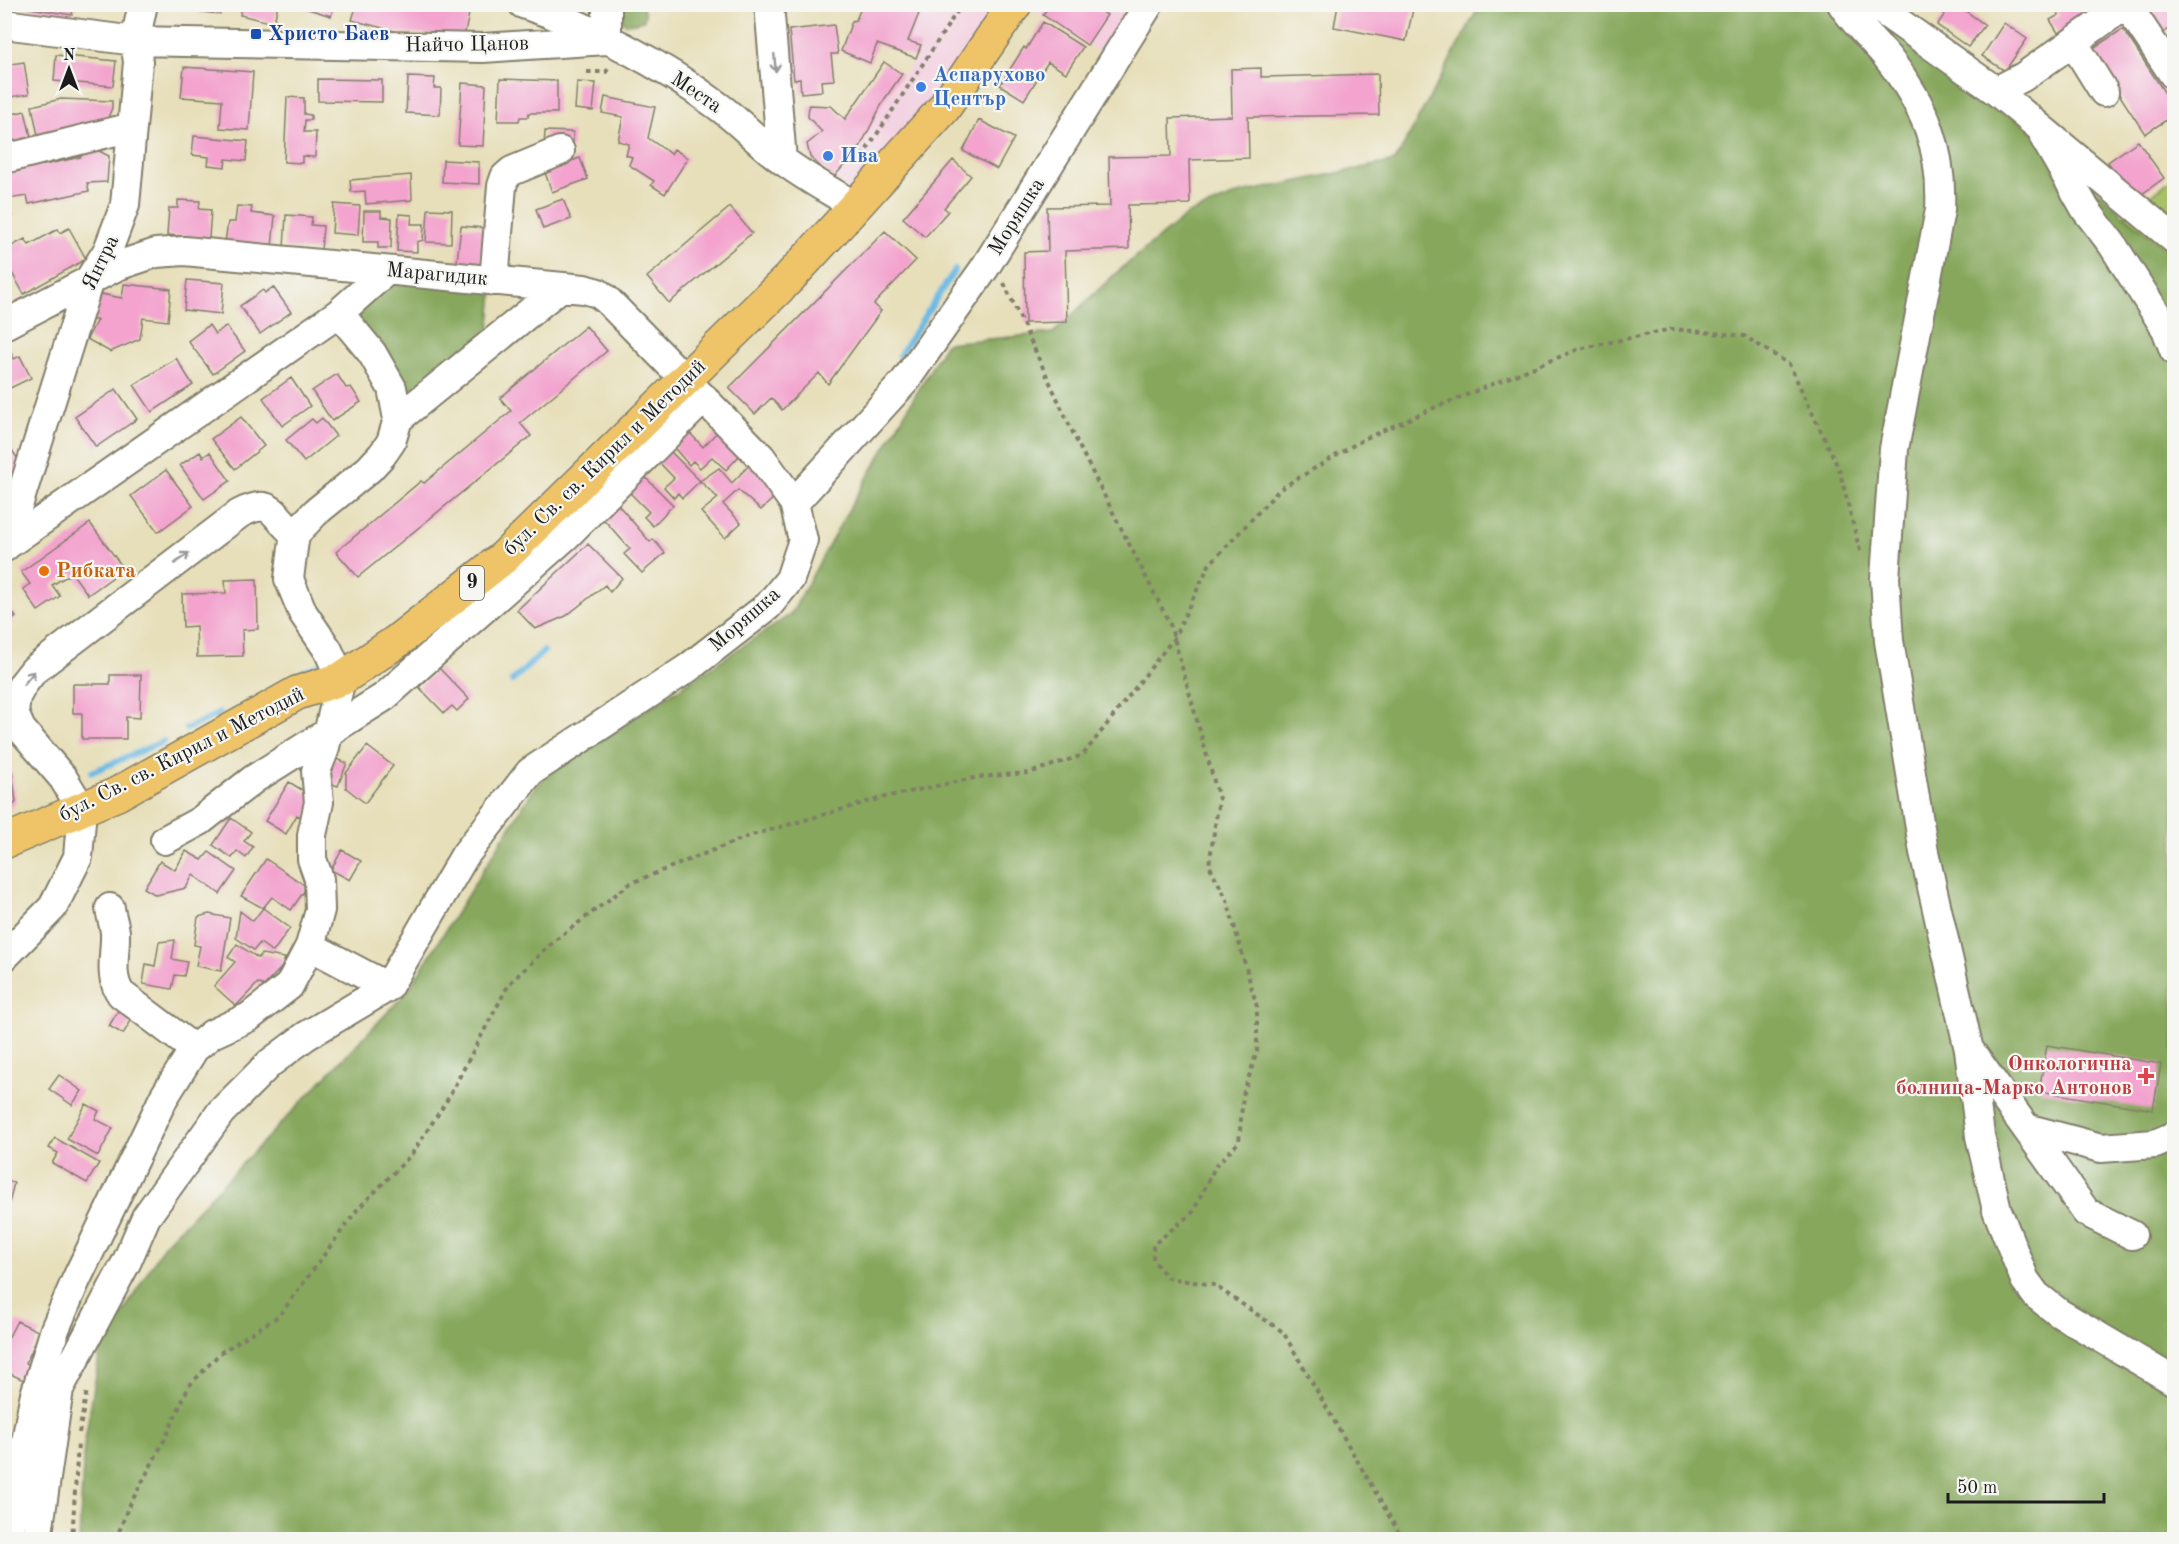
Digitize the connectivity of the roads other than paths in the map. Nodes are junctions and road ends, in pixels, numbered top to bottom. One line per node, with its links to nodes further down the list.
1 (143, 4): 12 (street, Янтра)
2 (523, 4): 11 (street, Места)
3 (607, 4): 11 (street)
4 (770, 4): 21 (street, one-way to 21)
5 (1015, 4): 22 (main road, бул. Св. св. Кирил и Методий / 9)
6 (1149, 4): 33 (street, Моряшка)
7 (1842, 4): 46 (street)
8 (1873, 4): 15 (street)
9 (2127, 5): 13 (street); 14 (street)
10 (4, 24): 12 (street, Найчо Цанов)
11 (607, 40): 12 (street, Найчо Цанов); 21 (street, Места)
12 (135, 41): 18 (street, Янтра)
13 (2073, 42): 15 (street); 16 (street)
14 (2168, 56)
15 (1996, 91): 17 (street)
16 (2104, 92)
17 (2035, 122): 23 (street); 30 (street)
18 (132, 127): 20 (street); 25 (street, Янтра)
19 (560, 152): 26 (street)
20 (4, 159)
21 (782, 160): 22 (street, Места)
22 (855, 206): 31 (main road, бул. Св. св. Кирил и Методий / 9)
23 (2175, 239)
24 (386, 271): 25 (street, Марагидик); 26 (street, Марагидик); 28 (street)
25 (89, 280): 29 (street, Марагидик); 35 (street, Янтра)
26 (494, 281): 27 (street, Марагидик)
27 (561, 287): 31 (street, Марагидик); 32 (street)
28 (339, 313): 32 (street); 35 (street)
29 (4, 325)
30 (2175, 350)
31 (694, 389): 33 (street, Марагидик); 36 (main road, бул. Св. св. Кирил и Методий / 9); 37 (street)
32 (398, 419): 34 (street)
33 (794, 503): 44 (street, Моряшка)
34 (295, 534): 36 (street); 38 (street, one-way to 34)
35 (5, 547)
36 (341, 678): 37 (street); 38 (main road, бул. Св. св. Кирил и Методий / 9)
37 (327, 734): 39 (street); 42 (street)
38 (82, 809): 40 (main road, бул. Св. св. Кирил и Методий / 9); 43 (street)
39 (165, 840)
40 (4, 843)
41 (110, 908): 45 (street)
42 (310, 946): 44 (street); 45 (street)
43 (4, 957)
44 (388, 987): 52 (street)
45 (194, 1048): 51 (street)
46 (1970, 1050): 47 (street); 50 (street)
47 (2026, 1128): 48 (street); 49 (street)
48 (2175, 1136)
49 (2132, 1234)
50 (2175, 1381)
51 (8, 1539)
52 (37, 1539)

